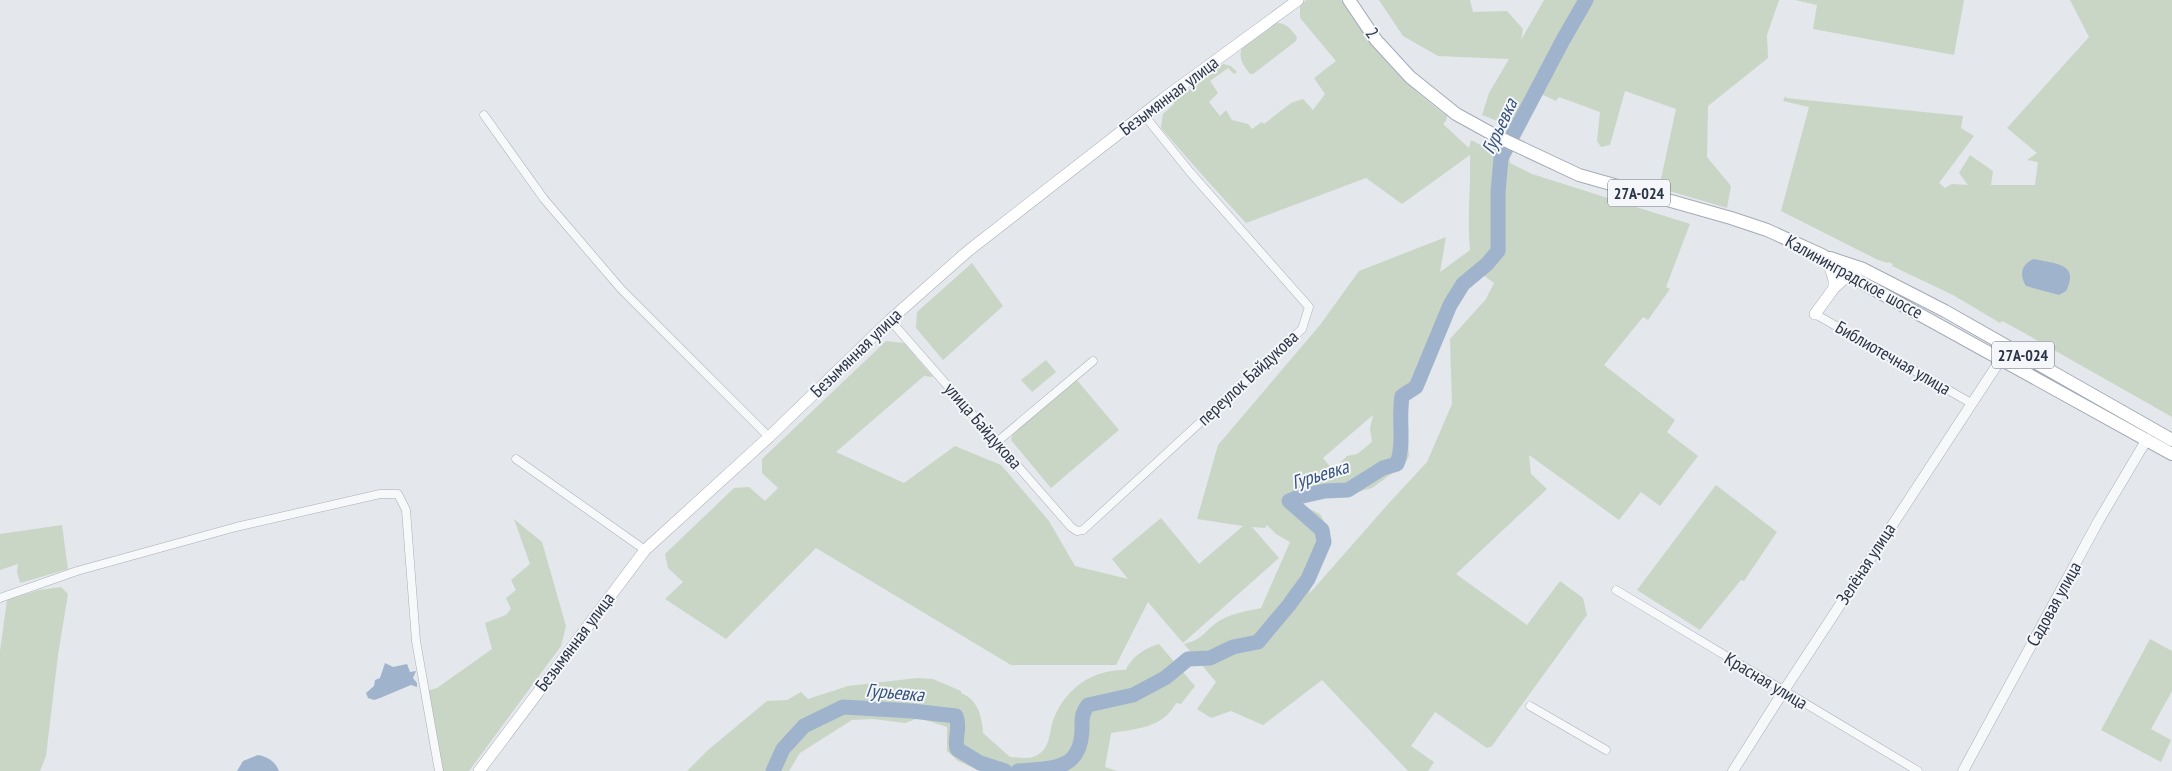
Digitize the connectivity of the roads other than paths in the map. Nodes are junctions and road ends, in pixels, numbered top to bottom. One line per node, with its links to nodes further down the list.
1 (1298, 0): 3 (main road, Безымянная улица)
2 (1349, 0): 5 (main road, 2 / 27А-024)
3 (1144, 115): 11 (main road, Безымянная улица); 21 (street, переулок Байдукова)
4 (484, 116): 15 (street)
5 (1516, 146): 6 (main road, Калининградское шоссе / 27А-024)
6 (1829, 259): 7 (main road, 27А-024); 8 (main road, Калининградское шоссе / 27А-024); 9 (main road)
7 (1873, 274): 8 (main road, 27А-024); 17 (main road, 27А-024)
8 (1844, 275): 9 (main road); 12 (main road, Калининградское шоссе / 27А-024)
9 (1834, 288): 10 (main road)
10 (1815, 314): 14 (street, Библиотечная улица)
11 (890, 320): 15 (main road, Безымянная улица); 18 (street, улица Байдукова)
12 (2001, 359): 14 (street, Зелёная улица); 16 (main road, Калининградское шоссе / 27А-024)
13 (1093, 361): 18 (street)
14 (1971, 403): 25 (street, Зелёная улица)
15 (769, 438): 22 (main road, Безымянная улица)
16 (2146, 439): 19 (main road, Калининградское шоссе / 27А-024); 32 (street, Садовая улица)
17 (2172, 440)
18 (998, 441): 21 (street, улица Байдукова)
19 (2172, 454)
20 (516, 459): 22 (street)
21 (1077, 531)
22 (644, 550): 29 (main road, Безымянная улица)
23 (1616, 590): 25 (street, Красная улица)
24 (0, 598): 28 (street)
25 (1783, 692): 30 (street, Зелёная улица); 31 (street, Красная улица)
26 (1530, 706): 27 (street)
27 (1606, 750)
28 (439, 771)
29 (478, 771)
30 (1734, 771)
31 (1918, 771)
32 (1963, 771)

